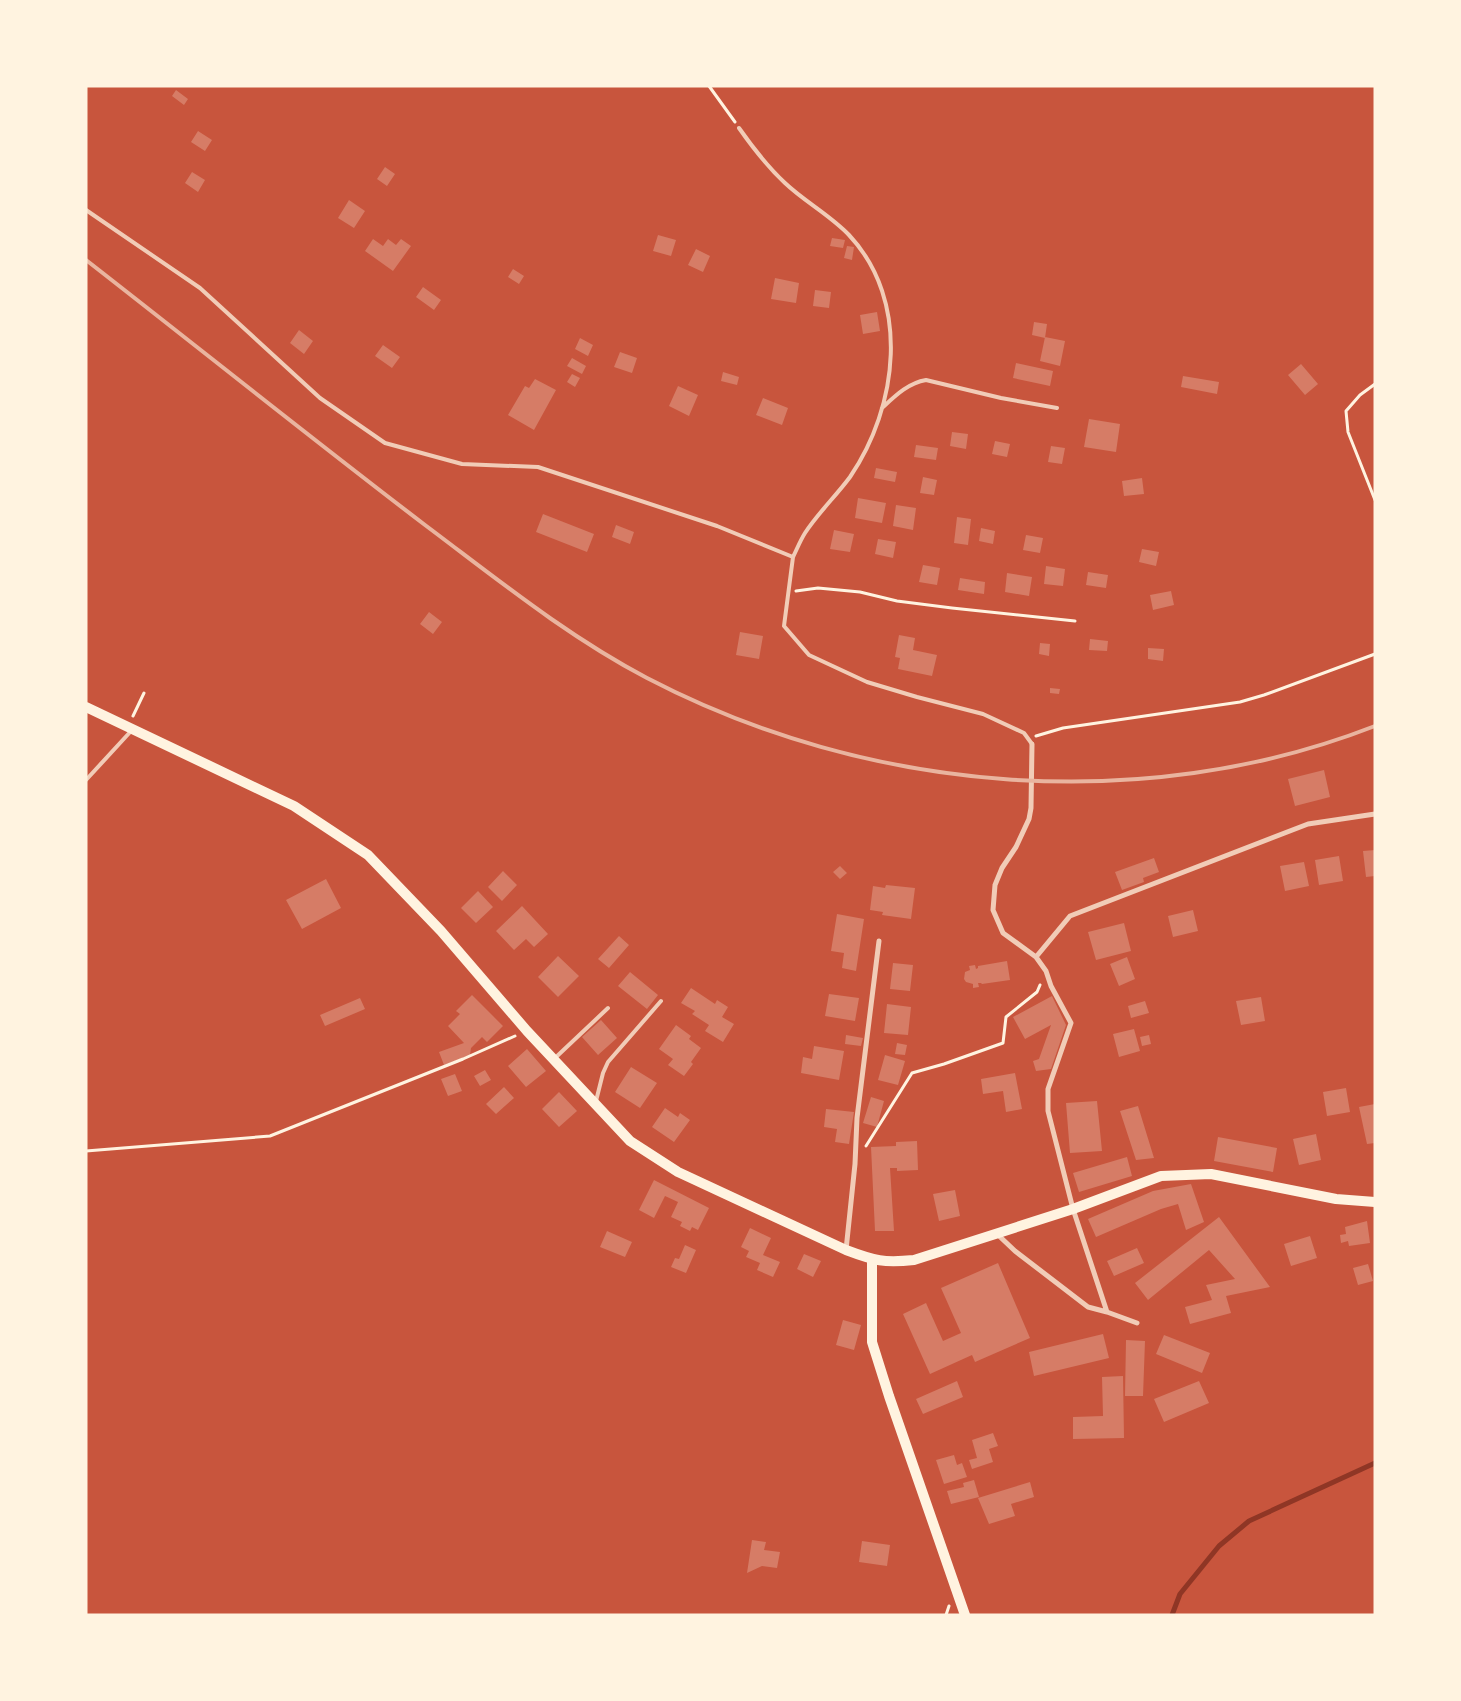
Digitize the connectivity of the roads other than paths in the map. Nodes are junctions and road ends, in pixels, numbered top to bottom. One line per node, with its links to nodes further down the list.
1 (739, 128): 3 (lane)
2 (86, 210): 5 (lane)
3 (882, 408): 4 (lane); 5 (lane)
4 (1056, 408)
5 (793, 557): 8 (lane)
6 (86, 707): 7 (main road)
7 (130, 729): 9 (lane); 15 (main road)
8 (1030, 742): 12 (street)
9 (86, 780)
10 (1375, 814): 12 (street)
11 (879, 941): 20 (street)
12 (1036, 957): 18 (street)
13 (661, 1001): 16 (lane)
14 (608, 1008): 15 (lane)
15 (554, 1059): 16 (main road)
16 (596, 1104): 20 (main road)
17 (1375, 1202): 18 (main road)
18 (1073, 1209): 19 (main road); 22 (street)
19 (996, 1233): 21 (main road); 22 (street)
20 (846, 1250): 21 (main road)
21 (872, 1260): 24 (main road)
22 (1107, 1312): 23 (street)
23 (1137, 1323)
24 (964, 1615)

